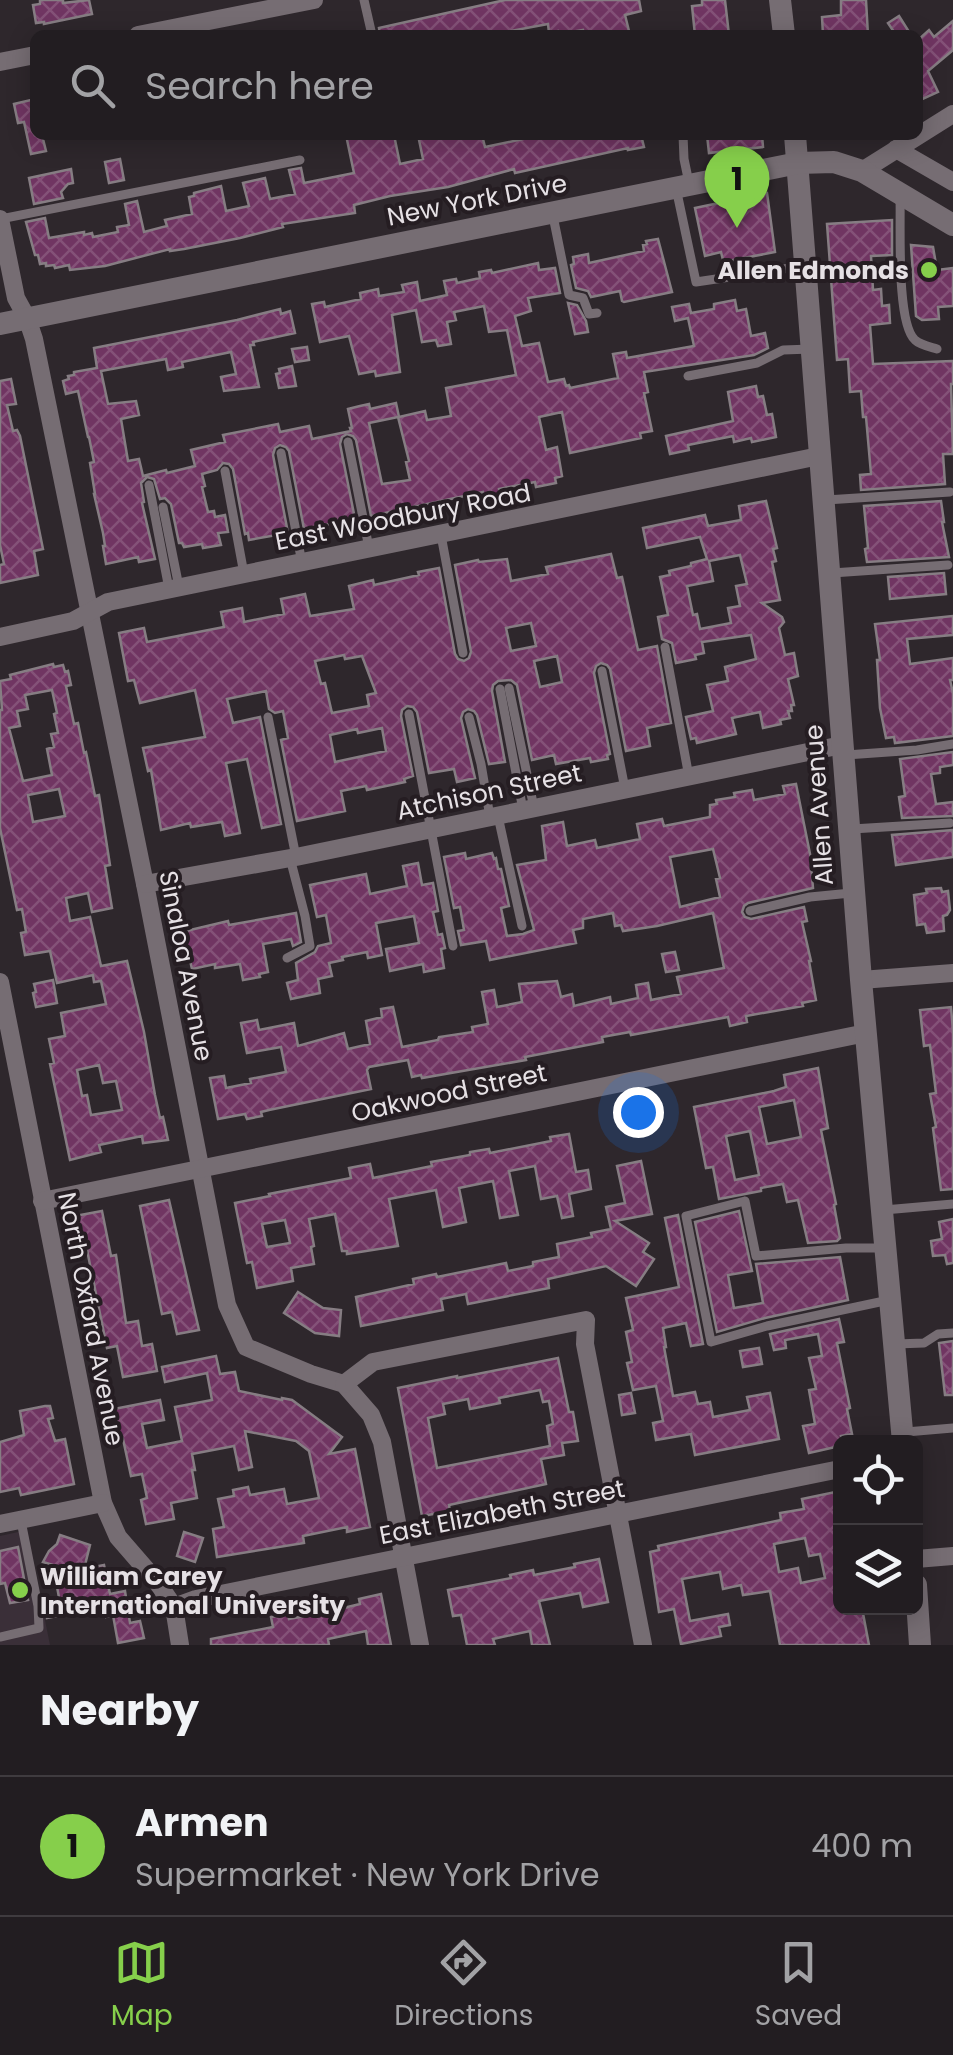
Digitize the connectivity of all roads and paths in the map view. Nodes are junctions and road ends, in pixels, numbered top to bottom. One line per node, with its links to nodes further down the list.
1 (314, 0): 4 (street)
2 (364, 0): 5 (lane)
3 (780, 0): 6 (street)
4 (163, 30)
5 (371, 30)
6 (783, 30)
7 (30, 57): 8 (street)
8 (0, 62)
9 (953, 114): 10 (street)
10 (923, 132)
11 (683, 140): 19 (lane)
12 (796, 140): 16 (street, Allen Avenue)
13 (911, 140): 14 (street)
14 (896, 149): 17 (street); 18 (street)
15 (300, 160): 22 (lane)
16 (798, 164): 17 (street, New York Drive); 19 (street, New York Drive); 24 (street, Allen Avenue)
17 (862, 172): 20 (street, New York Drive)
18 (953, 182)
19 (683, 186): 21 (street, New York Drive); 24 (lane)
20 (900, 194): 23 (street, New York Drive); 29 (lane)
21 (552, 213): 25 (lane); 26 (street, New York Drive)
22 (0, 219): 26 (street, Sinaloa Avenue)
23 (953, 225)
24 (806, 266): 28 (street, Allen Avenue)
25 (597, 312)
26 (28, 318): 27 (street, New York Drive); 46 (street, Sinaloa Avenue)
27 (0, 324)
28 (812, 349): 30 (lane); 33 (street, Allen Avenue)
29 (938, 349)
30 (688, 376)
31 (348, 442): 40 (lane)
32 (281, 453): 41 (lane)
33 (820, 456): 37 (street, Allen Avenue); 39 (street, East Woodbury Road)
34 (225, 471): 44 (lane)
35 (149, 485): 45 (lane)
36 (950, 492): 37 (lane)
37 (823, 500): 43 (street, Allen Avenue)
38 (163, 508): 45 (lane)
39 (441, 535): 40 (street, East Woodbury Road); 49 (lane)
40 (369, 550): 41 (street, East Woodbury Road)
41 (302, 563): 44 (street, East Woodbury Road)
42 (948, 565): 43 (lane)
43 (829, 573): 56 (street, Allen Avenue)
44 (244, 574): 45 (street, East Woodbury Road)
45 (174, 588): 46 (street, East Woodbury Road)
46 (90, 612): 47 (street, East Woodbury Road); 65 (street, Sinaloa Avenue)
47 (0, 637)
48 (665, 647): 57 (lane)
49 (463, 653)
50 (602, 672): 58 (lane)
51 (505, 689): 59 (lane)
52 (410, 714): 62 (lane)
53 (268, 717): 64 (lane)
54 (468, 717): 60 (lane)
55 (953, 744): 56 (lane)
56 (843, 750): 57 (street, Atchison Street); 63 (street, Allen Avenue)
57 (689, 776): 58 (street, Atchison Street)
58 (625, 790): 59 (street, Atchison Street)
59 (528, 809): 60 (street, Atchison Street)
60 (494, 816): 62 (street, Atchison Street); 68 (lane)
61 (950, 823): 63 (lane)
62 (433, 829): 64 (street, Atchison Street); 69 (lane)
63 (849, 829): 66 (street, Allen Avenue)
64 (293, 857): 65 (street, Atchison Street); 70 (lane)
65 (145, 884): 75 (street, Sinaloa Avenue)
66 (854, 893): 67 (lane); 72 (street, Allen Avenue)
67 (750, 911)
68 (522, 926)
69 (453, 946)
70 (286, 958)
71 (953, 973): 72 (street)
72 (861, 980): 74 (street, Allen Avenue)
73 (0, 982): 76 (street, North Oxford Avenue)
74 (866, 1033): 75 (street, Oakwood Street); 78 (street, Allen Avenue)
75 (200, 1170): 76 (street, Oakwood Street); 83 (street, Sinaloa Avenue)
76 (42, 1202): 88 (street, North Oxford Avenue)
77 (953, 1204): 78 (lane)
78 (881, 1210): 79 (street, Allen Avenue)
79 (884, 1248): 80 (street, Allen Avenue); 80 (lane)
80 (889, 1300): 82 (street, Allen Avenue)
81 (953, 1332): 82 (lane)
82 (893, 1344): 85 (street, Allen Avenue)
83 (344, 1384): 89 (street); 93 (street)
84 (953, 1428): 86 (lane)
85 (903, 1435)
86 (918, 1435)
87 (833, 1471): 89 (street, East Elizabeth Street)
88 (103, 1503): 90 (street); 95 (street, North Oxford Avenue)
89 (617, 1515): 93 (street, East Elizabeth Street); 100 (street)
90 (21, 1521): 91 (street); 97 (lane)
91 (0, 1524)
92 (953, 1556): 94 (street)
93 (404, 1557): 95 (street, East Elizabeth Street); 99 (street)
94 (923, 1558)
95 (174, 1607): 98 (street, North Oxford Avenue)
96 (918, 1615): 101 (street)
97 (0, 1637)
98 (180, 1645)
99 (420, 1645)
100 (643, 1645)
101 (920, 1645)

